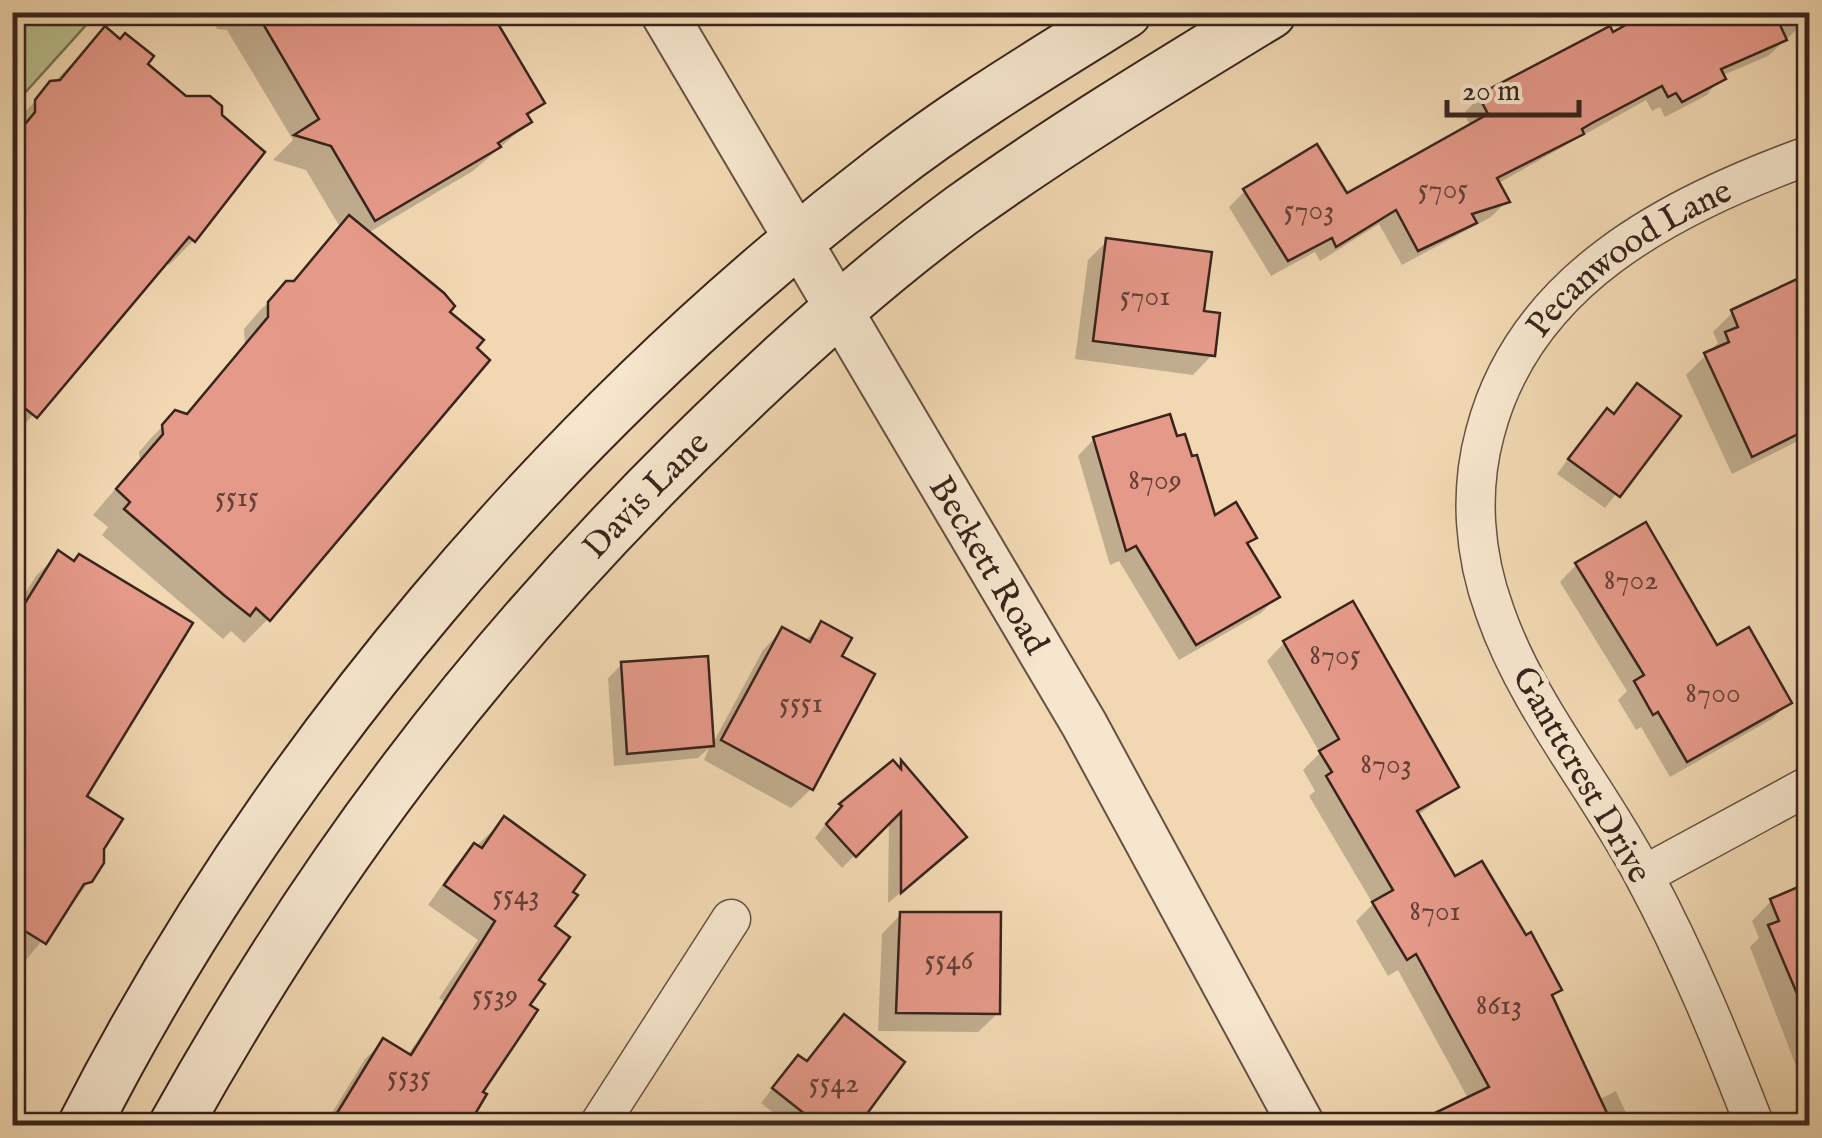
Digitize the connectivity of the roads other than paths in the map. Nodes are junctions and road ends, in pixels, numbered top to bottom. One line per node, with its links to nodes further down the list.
1 (663, 12): 5 (street, Beckett Road)
2 (1125, 12): 5 (main road)
3 (1270, 12): 6 (main road, Davis Lane)
4 (1810, 155): 7 (street, Pecanwood Lane)
5 (795, 242): 6 (street, Beckett Road); 12 (main road)
6 (838, 310): 13 (main road, Davis Lane); 14 (street, Beckett Road)
7 (1491, 408): 9 (street, Ganttcrest Drive)
8 (1810, 785): 9 (street)
9 (1644, 875): 15 (street, Ganttcrest Drive)
10 (732, 919): 11 (street)
11 (608, 1122)
12 (84, 1126)
13 (175, 1126)
14 (1302, 1126)
15 (1755, 1126)

